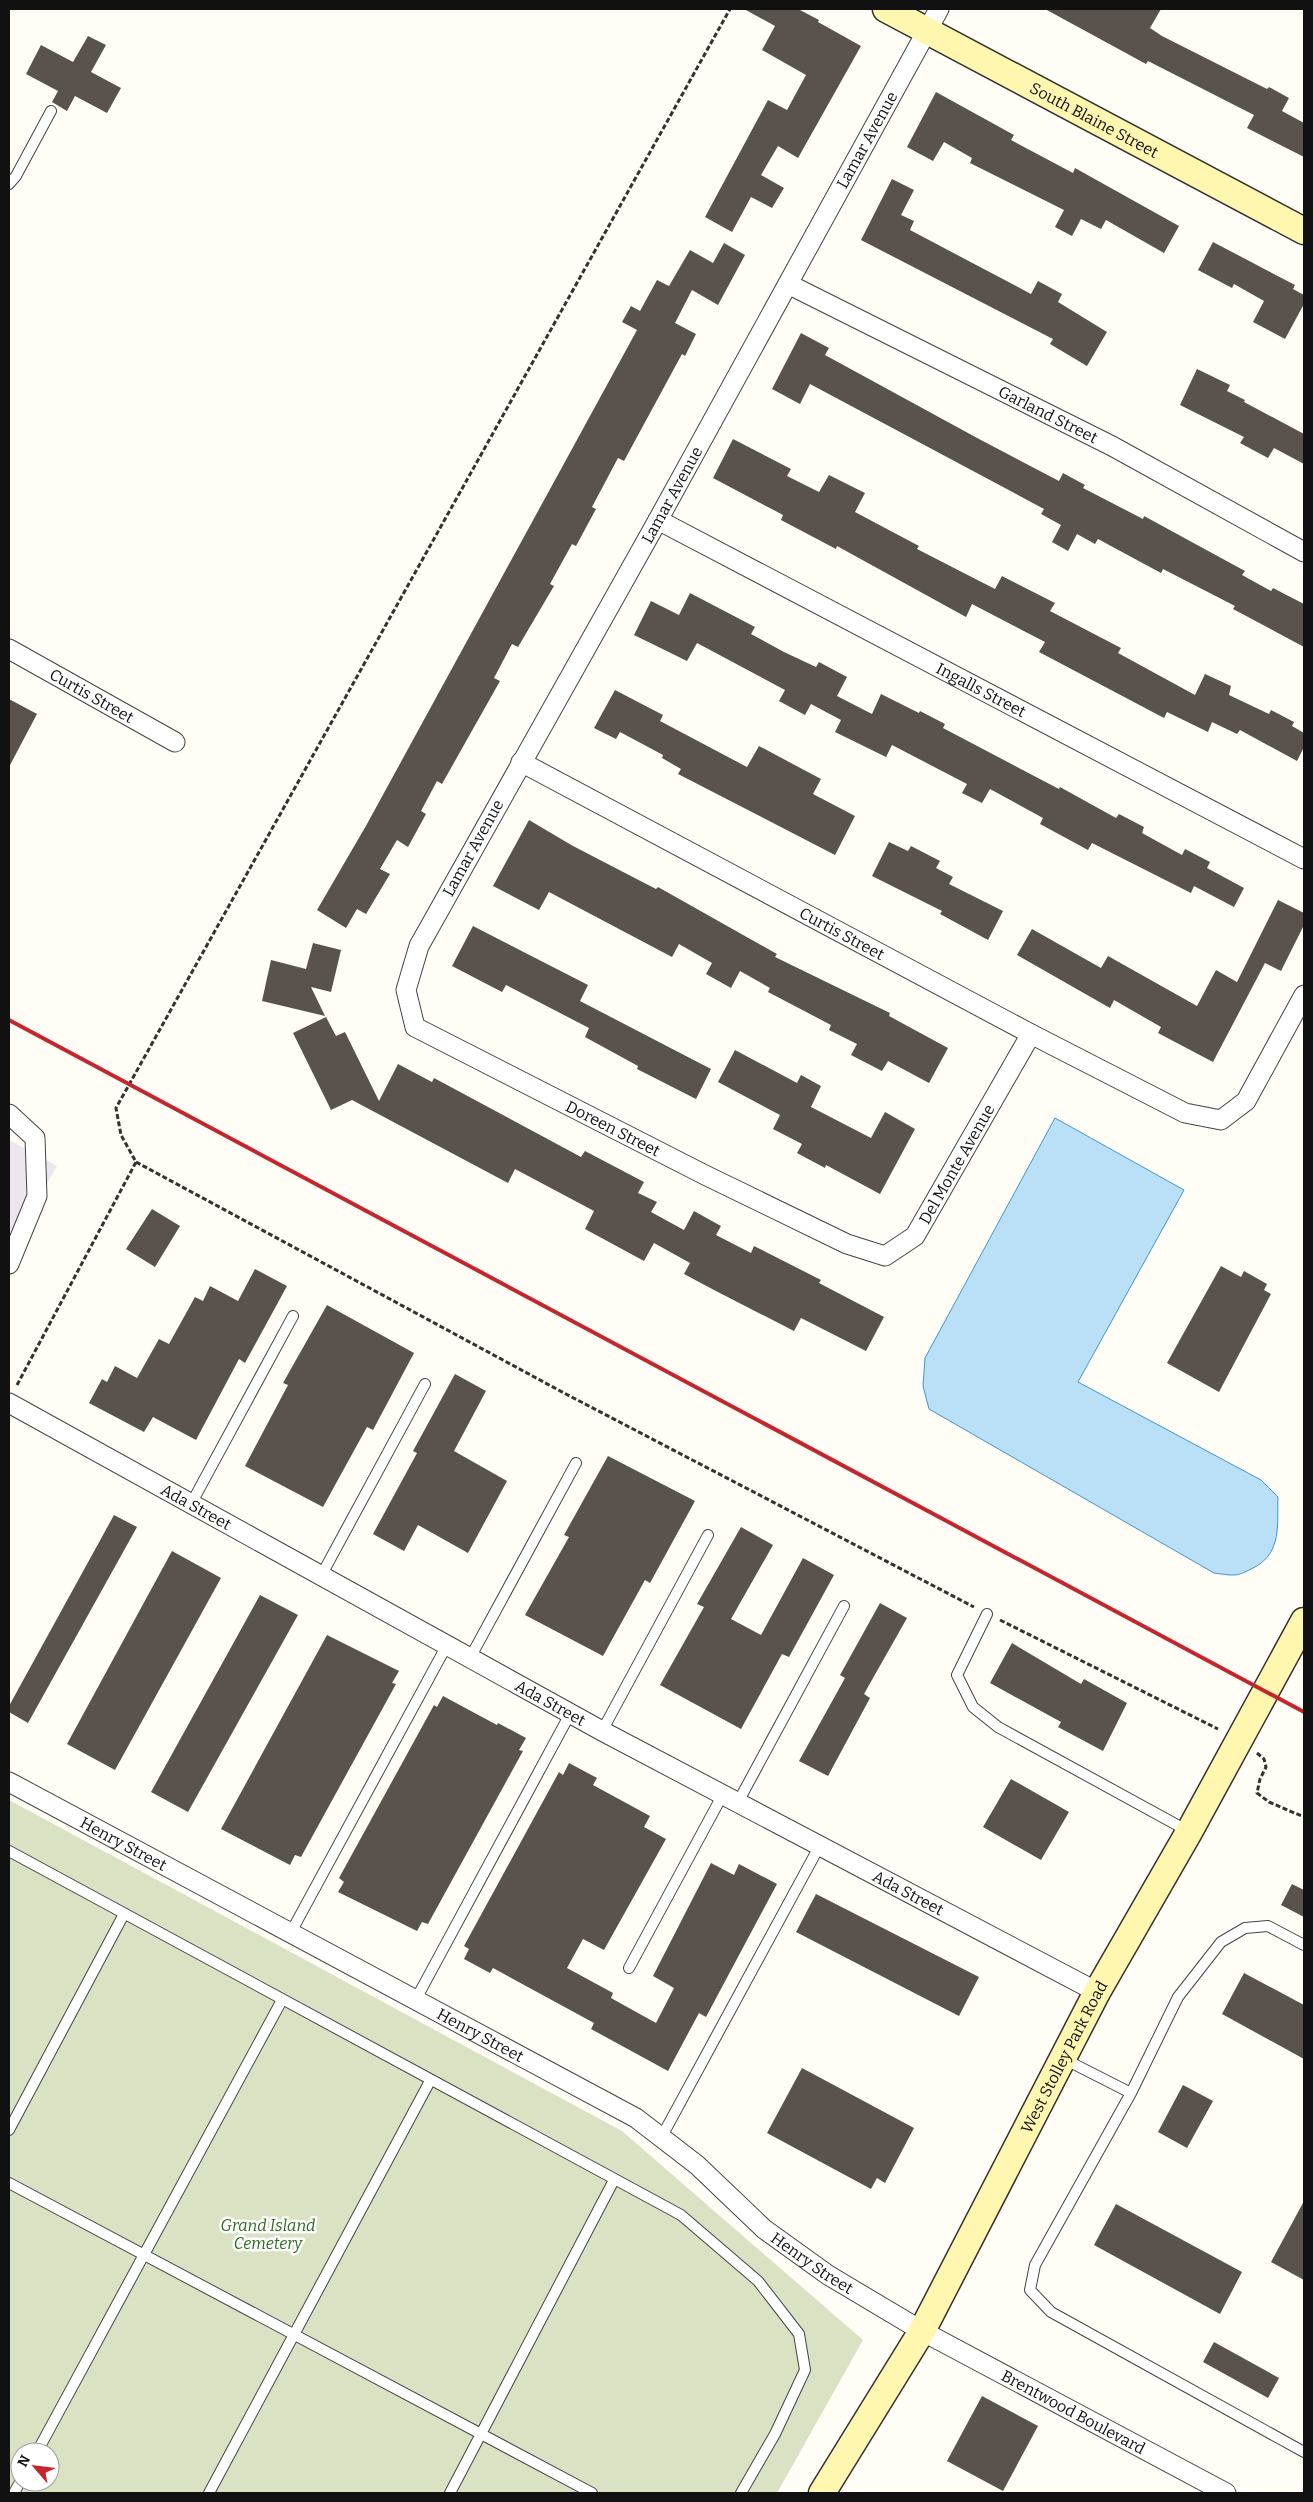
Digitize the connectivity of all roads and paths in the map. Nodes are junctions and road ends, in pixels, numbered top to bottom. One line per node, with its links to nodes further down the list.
1 (730, 9): 18 (path)
2 (886, 9): 3 (main road, South Blaine Street)
3 (933, 20): 6 (main road, South Blaine Street); 7 (street, Lamar Avenue)
4 (50, 111): 5 (lane)
5 (9, 184)
6 (1304, 231)
7 (788, 284): 8 (street, Lamar Avenue); 9 (street, Garland Street)
8 (658, 520): 12 (street, Lamar Avenue); 13 (street, Ingalls Street)
9 (1304, 552)
10 (9, 649): 11 (street, Curtis Street)
11 (175, 742)
12 (521, 762): 14 (street, Lamar Avenue); 16 (street, Curtis Street)
13 (1304, 859)
14 (408, 983): 19 (street, Doreen Street)
15 (1304, 995): 16 (street, Curtis Street)
16 (1031, 1034): 19 (street, Del Monte Avenue)
17 (9, 1114): 20 (street)
18 (136, 1162): 23 (path); 29 (path)
19 (854, 1246)
20 (9, 1264)
21 (293, 1316): 25 (lane)
22 (425, 1384): 27 (lane)
23 (11, 1398): 25 (street, Ada Street)
24 (576, 1463): 32 (lane)
25 (191, 1504): 27 (street, Ada Street)
26 (708, 1535): 34 (lane)
27 (321, 1576): 31 (street, Ada Street)
28 (844, 1606): 37 (lane)
29 (987, 1614): 35 (path); 39 (lane)
30 (1304, 1621): 35 (main road, West Stolley Park Road)
31 (447, 1645): 32 (street, Ada Street); 43 (lane)
32 (470, 1658): 33 (street, Ada Street)
33 (570, 1714): 34 (street, Ada Street); 48 (lane)
34 (602, 1731): 37 (street, Ada Street)
35 (1240, 1740): 38 (path); 39 (main road, West Stolley Park Road)
36 (9, 1782): 43 (street, Henry Street)
37 (730, 1800): 40 (street, Ada Street); 45 (lane)
38 (1304, 1817)
39 (1189, 1832): 46 (main road, West Stolley Park Road)
40 (819, 1847): 46 (street, Ada Street); 53 (lane)
41 (9, 1851): 42 (lane)
42 (124, 1914): 47 (lane); 52 (lane)
43 (290, 1934): 48 (street, Henry Street)
44 (1304, 1946): 51 (lane)
45 (629, 1968)
46 (1097, 1992): 49 (main road, West Stolley Park Road)
47 (282, 2000): 50 (lane); 56 (lane)
48 (414, 2001): 53 (street, Henry Street)
49 (1063, 2059): 51 (lane); 57 (main road, West Stolley Park Road)
50 (430, 2081): 54 (lane); 58 (lane)
51 (1131, 2093): 61 (lane)
52 (9, 2130)
53 (662, 2138): 57 (street, Henry Street)
54 (614, 2180): 59 (lane); 65 (lane)
55 (9, 2183): 56 (lane)
56 (144, 2254): 58 (lane); 60 (lane)
57 (922, 2331): 66 (main road, West Stolley Park Road); 67 (street, Brentwood Boulevard)
58 (294, 2334): 59 (lane); 62 (lane)
59 (481, 2434): 63 (lane); 64 (lane)
60 (42, 2442)
61 (1304, 2452)
62 (208, 2493)
63 (450, 2493)
64 (592, 2493)
65 (741, 2493)
66 (822, 2493)
67 (1226, 2493)

